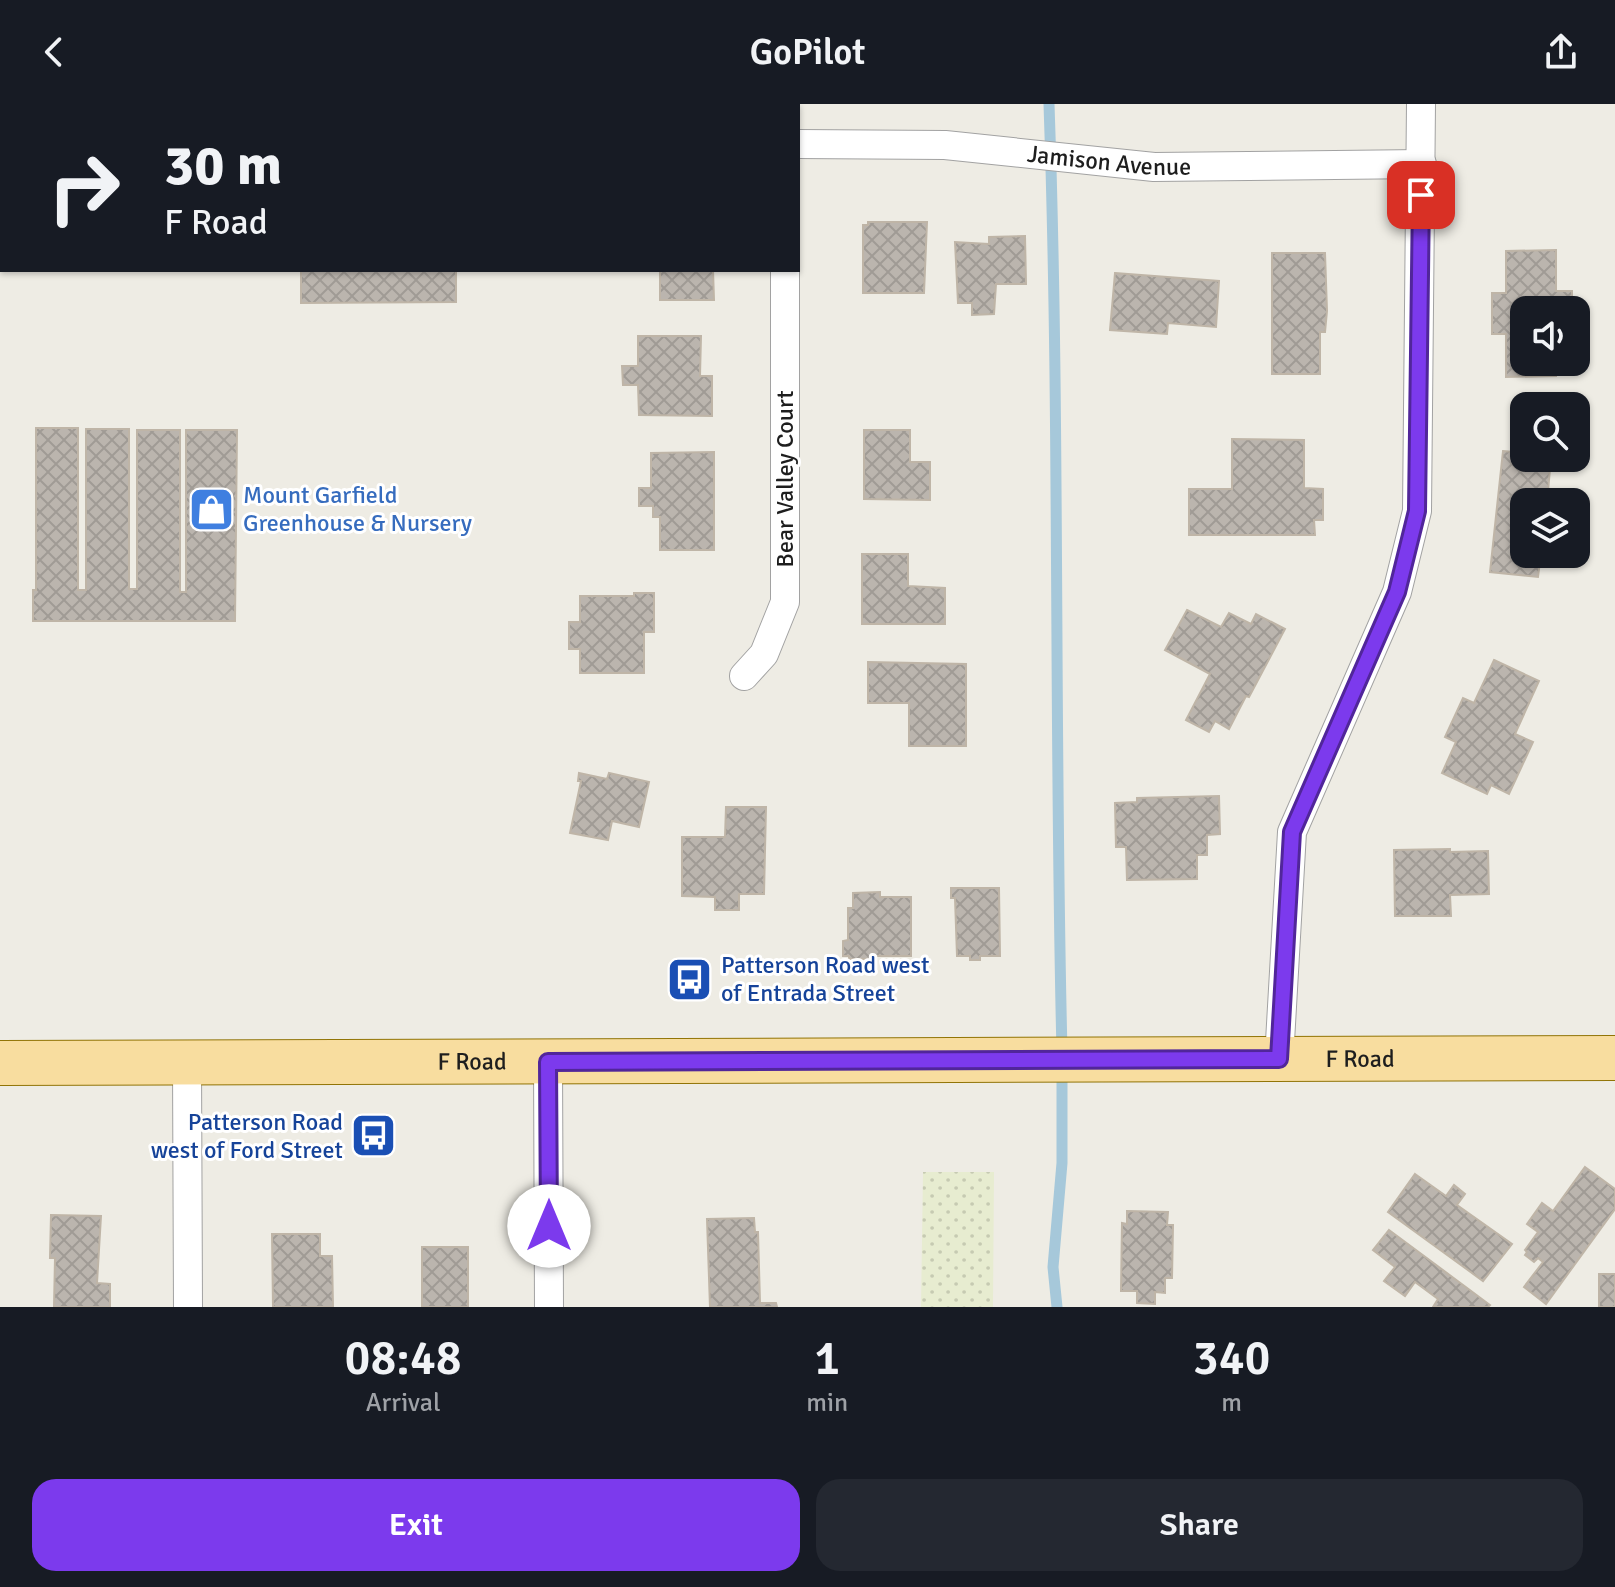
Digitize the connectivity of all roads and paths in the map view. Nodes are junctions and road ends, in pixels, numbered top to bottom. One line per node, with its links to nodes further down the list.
1 (1421, 104): 3 (street)
2 (800, 144): 3 (street, Jamison Avenue)
3 (1422, 164): 7 (street)
4 (785, 272): 5 (street, Bear Valley Court)
5 (744, 676)
6 (1615, 1058): 7 (main road, F Road)
7 (1279, 1059): 8 (main road, F Road)
8 (548, 1062): 10 (main road, F Road); 12 (street)
9 (0, 1063): 10 (main road, F Road)
10 (187, 1063): 11 (street)
11 (188, 1307)
12 (549, 1307)

